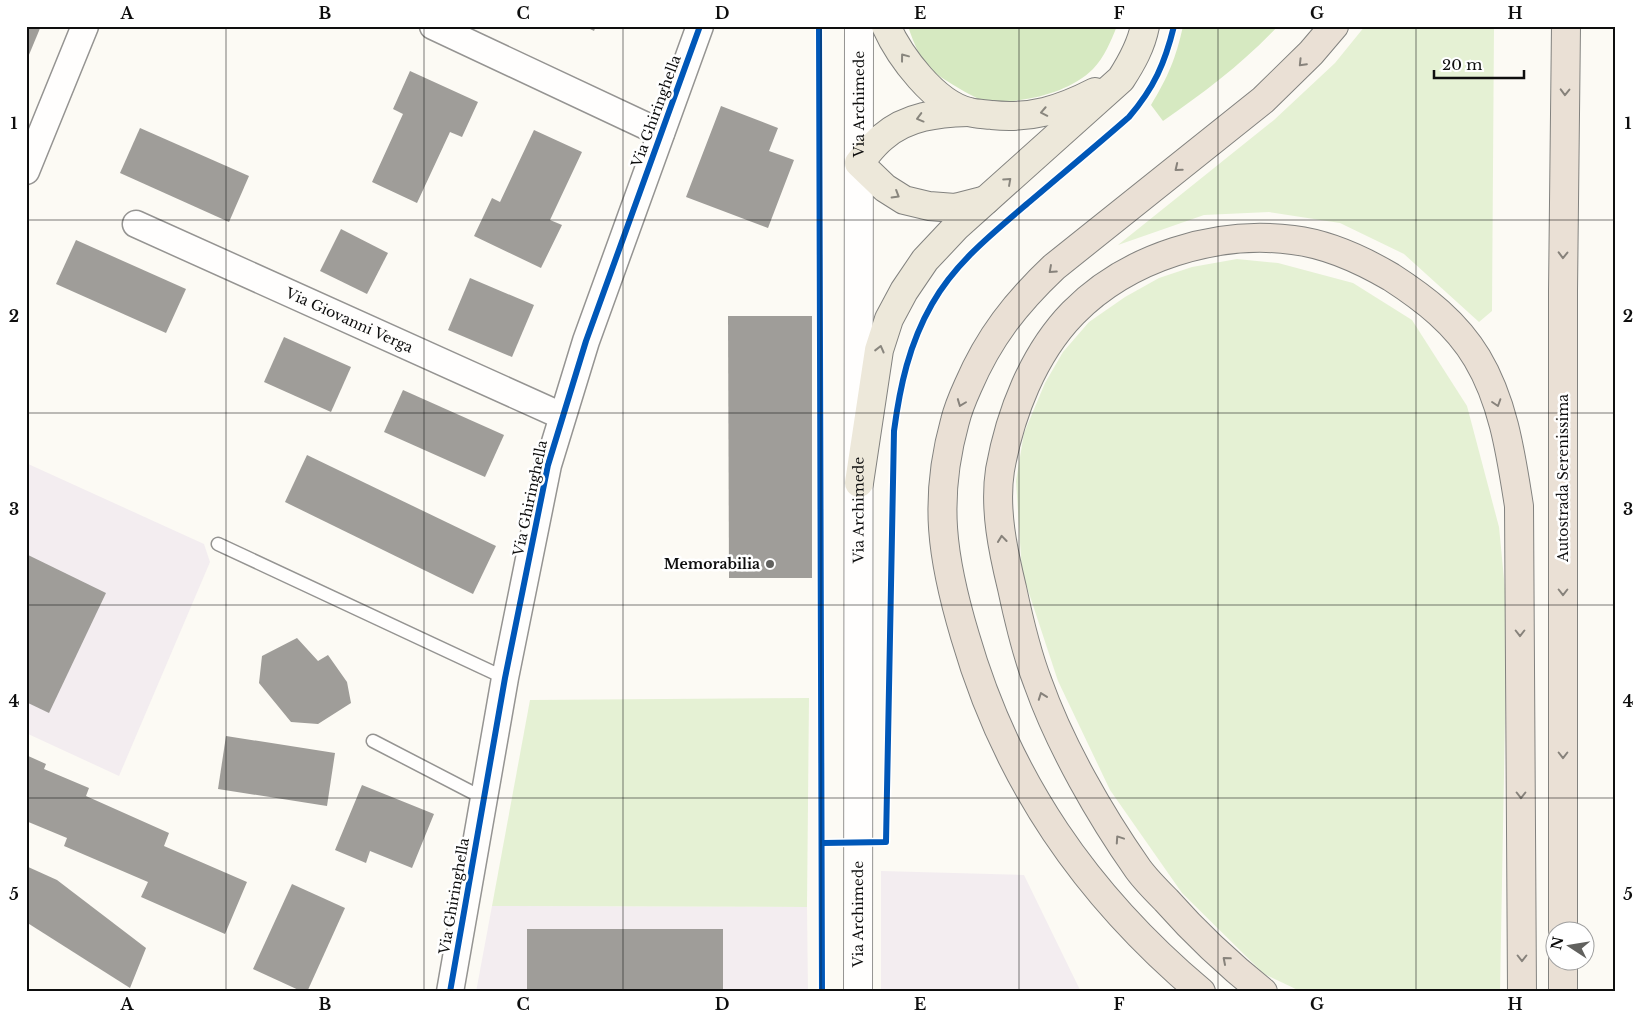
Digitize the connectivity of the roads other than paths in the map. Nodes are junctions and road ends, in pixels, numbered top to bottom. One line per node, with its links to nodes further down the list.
1 (85, 26): 13 (street)
2 (433, 26): 11 (street)
3 (700, 26): 11 (street, Via Ghiringhella)
4 (859, 26): 12 (street, Via Archimede)
5 (886, 26): 10 (main road, one-way to 5)
6 (1145, 26): 9 (main road)
7 (1334, 26): 26 (highway, one-way to 26)
8 (1566, 26): 22 (highway, Autostrada Serenissima, one-way to 22)
9 (1120, 79): 10 (main road, one-way to 10); 14 (main road, one-way to 9)
10 (968, 112): 12 (main road, one-way to 12)
11 (661, 133): 16 (street, Via Ghiringhella)
12 (859, 163): 14 (main road, one-way to 14); 17 (street, Via Archimede)
13 (26, 171)
14 (987, 200): 17 (main road, one-way to 14)
15 (136, 224): 16 (street, Via Giovanni Verga)
16 (562, 416): 19 (street, Via Ghiringhella)
17 (859, 483): 25 (street, Via Archimede)
18 (218, 544): 19 (lane)
19 (505, 678): 21 (street, Via Ghiringhella)
20 (374, 741): 21 (lane)
21 (483, 798): 24 (street, Via Ghiringhella)
22 (1563, 920)
23 (1563, 970): 29 (highway)
24 (450, 992)
25 (858, 992)
26 (1201, 992)
27 (1263, 992): 28 (highway, one-way to 28)
28 (1522, 992)
29 (1564, 992)

